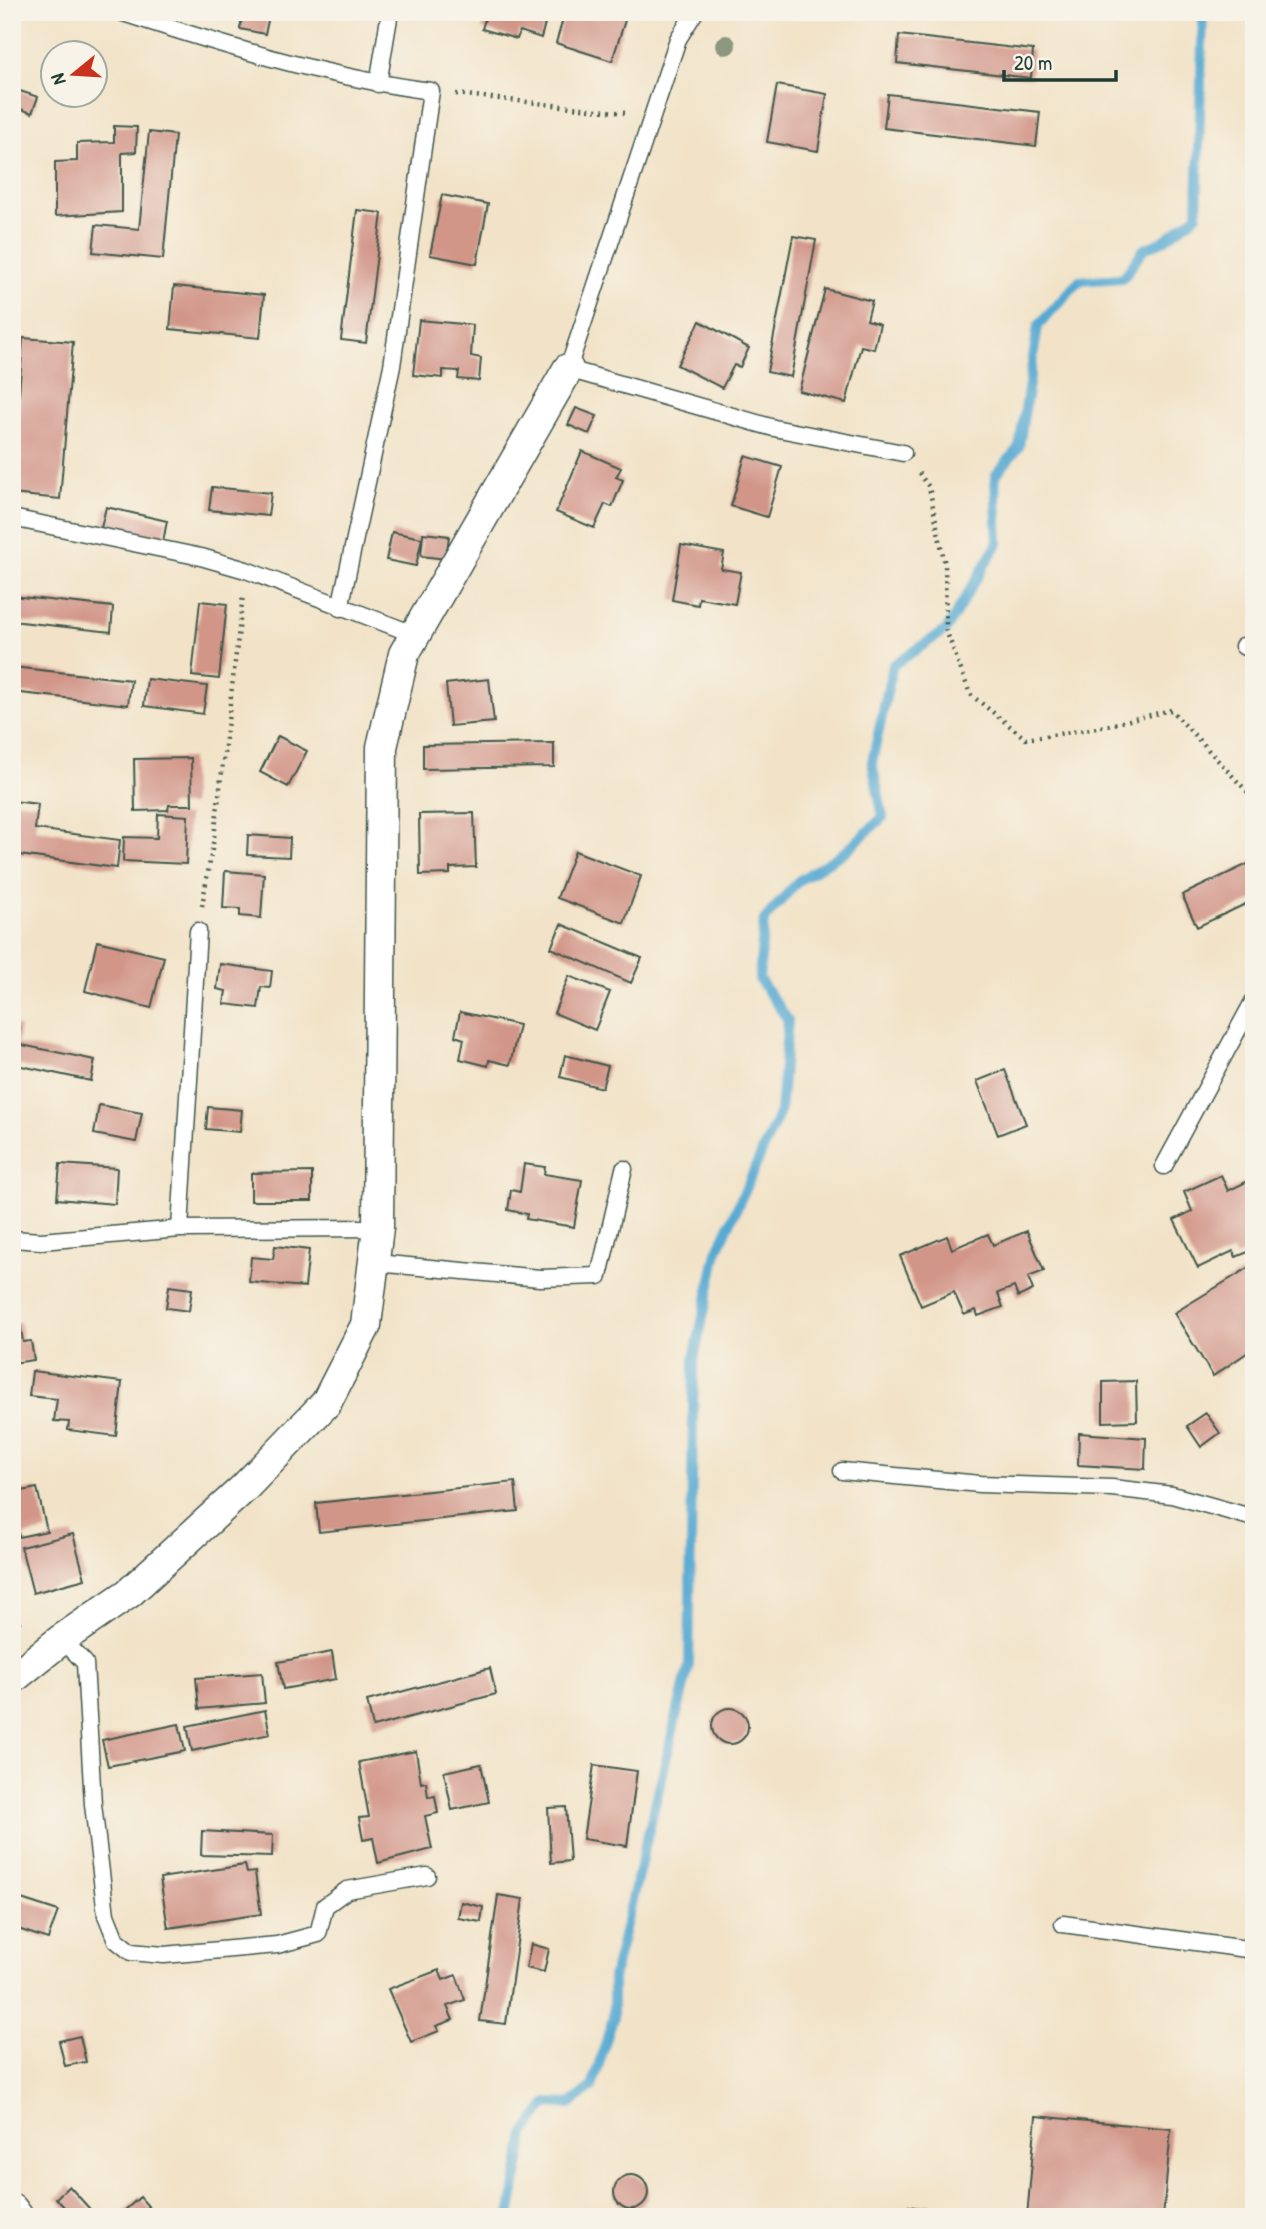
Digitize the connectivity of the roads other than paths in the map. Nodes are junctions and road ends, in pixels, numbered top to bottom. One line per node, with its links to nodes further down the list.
1 (120, 12): 4 (lane)
2 (390, 12): 4 (lane)
3 (695, 12): 5 (lane)
4 (378, 84): 8 (lane)
5 (568, 369): 6 (lane); 9 (street)
6 (903, 453)
7 (12, 518): 8 (lane)
8 (340, 608): 9 (lane)
9 (416, 635): 14 (street)
10 (198, 931): 15 (lane)
11 (1253, 1004): 12 (lane)
12 (1164, 1166)
13 (624, 1169): 17 (lane)
14 (379, 1228): 15 (lane); 17 (street)
15 (180, 1229): 16 (lane)
16 (12, 1239)
17 (376, 1263): 20 (street)
18 (842, 1471): 19 (lane)
19 (1254, 1518)
20 (62, 1639): 21 (street); 22 (lane)
21 (12, 1679)
22 (427, 1876)
23 (1063, 1924): 24 (lane)
24 (1254, 1950)
25 (12, 2208): 26 (street)
26 (18, 2217)

